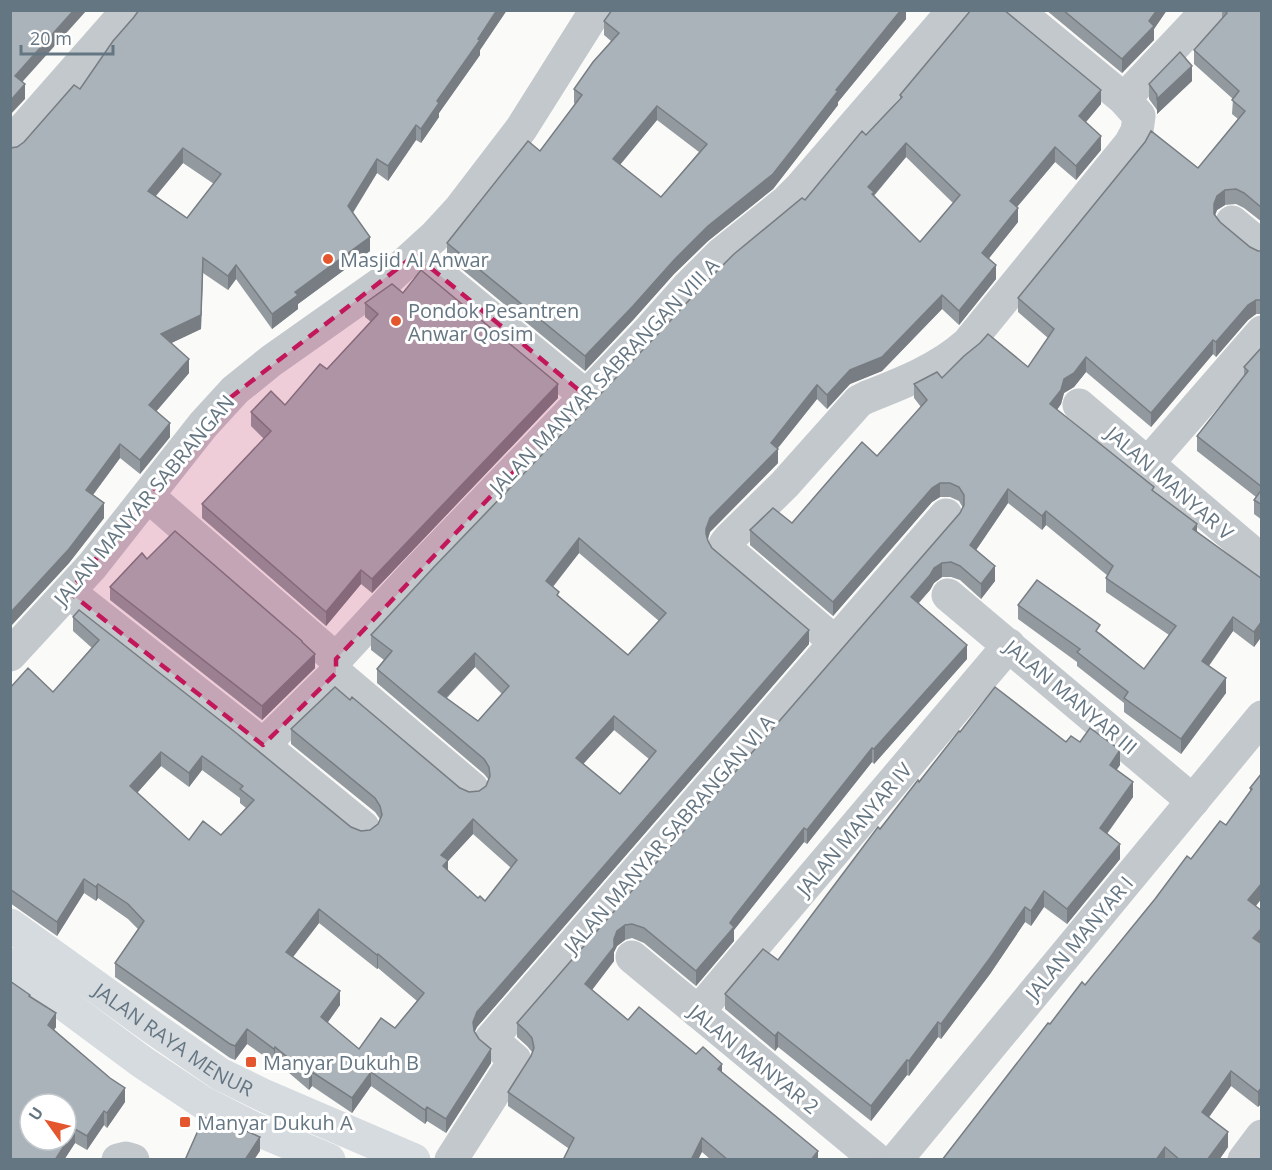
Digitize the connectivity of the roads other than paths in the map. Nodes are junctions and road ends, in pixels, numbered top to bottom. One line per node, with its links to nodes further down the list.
1 (126, 10): 7 (street)
2 (596, 10): 10 (street, JALAN MANYAR SABRANGAN)
3 (954, 10): 12 (street, JALAN MANYAR SABRANGAN VIII A)
4 (1016, 10): 6 (street)
5 (1208, 10): 6 (street)
6 (1124, 99): 20 (street)
7 (10, 144)
8 (1232, 222): 9 (street)
9 (1262, 247)
10 (415, 255): 12 (street); 15 (street, JALAN MANYAR SABRANGAN)
11 (1262, 332): 14 (street)
12 (586, 396): 23 (street, JALAN MANYAR SABRANGAN VIII A)
13 (1079, 405): 14 (street, JALAN MANYAR V)
14 (1148, 463): 17 (street, JALAN MANYAR V)
15 (148, 496): 18 (street, JALAN MANYAR SABRANGAN); 23 (street)
16 (946, 515): 20 (street, JALAN MANYAR SABRANGAN VI A)
17 (1262, 561)
18 (69, 592): 22 (street, JALAN MANYAR SABRANGAN); 25 (street)
19 (948, 595): 21 (street, JALAN MANYAR III)
20 (836, 642): 38 (street, JALAN MANYAR SABRANGAN VI A)
21 (1009, 645): 27 (street, JALAN MANYAR III); 32 (street, JALAN MANYAR IV)
22 (10, 655)
23 (336, 666): 25 (street, JALAN MANYAR SABRANGAN VIII A); 26 (street)
24 (1262, 717): 27 (street, JALAN MANYAR I)
25 (263, 745): 28 (street)
26 (472, 788)
27 (1193, 801): 40 (street, JALAN MANYAR I)
28 (363, 827)
29 (10, 925): 37 (main road, JALAN RAYA MENUR)
30 (632, 957): 32 (street, JALAN MANYAR 2)
31 (10, 964): 36 (main road, JALAN RAYA MENUR)
32 (698, 1012): 39 (street, JALAN MANYAR 2)
33 (1262, 1136): 41 (street)
34 (118, 1160): 35 (street)
35 (134, 1160)
36 (329, 1160)
37 (414, 1160)
38 (451, 1160)
39 (877, 1160)
40 (896, 1160)
41 (1244, 1160)

